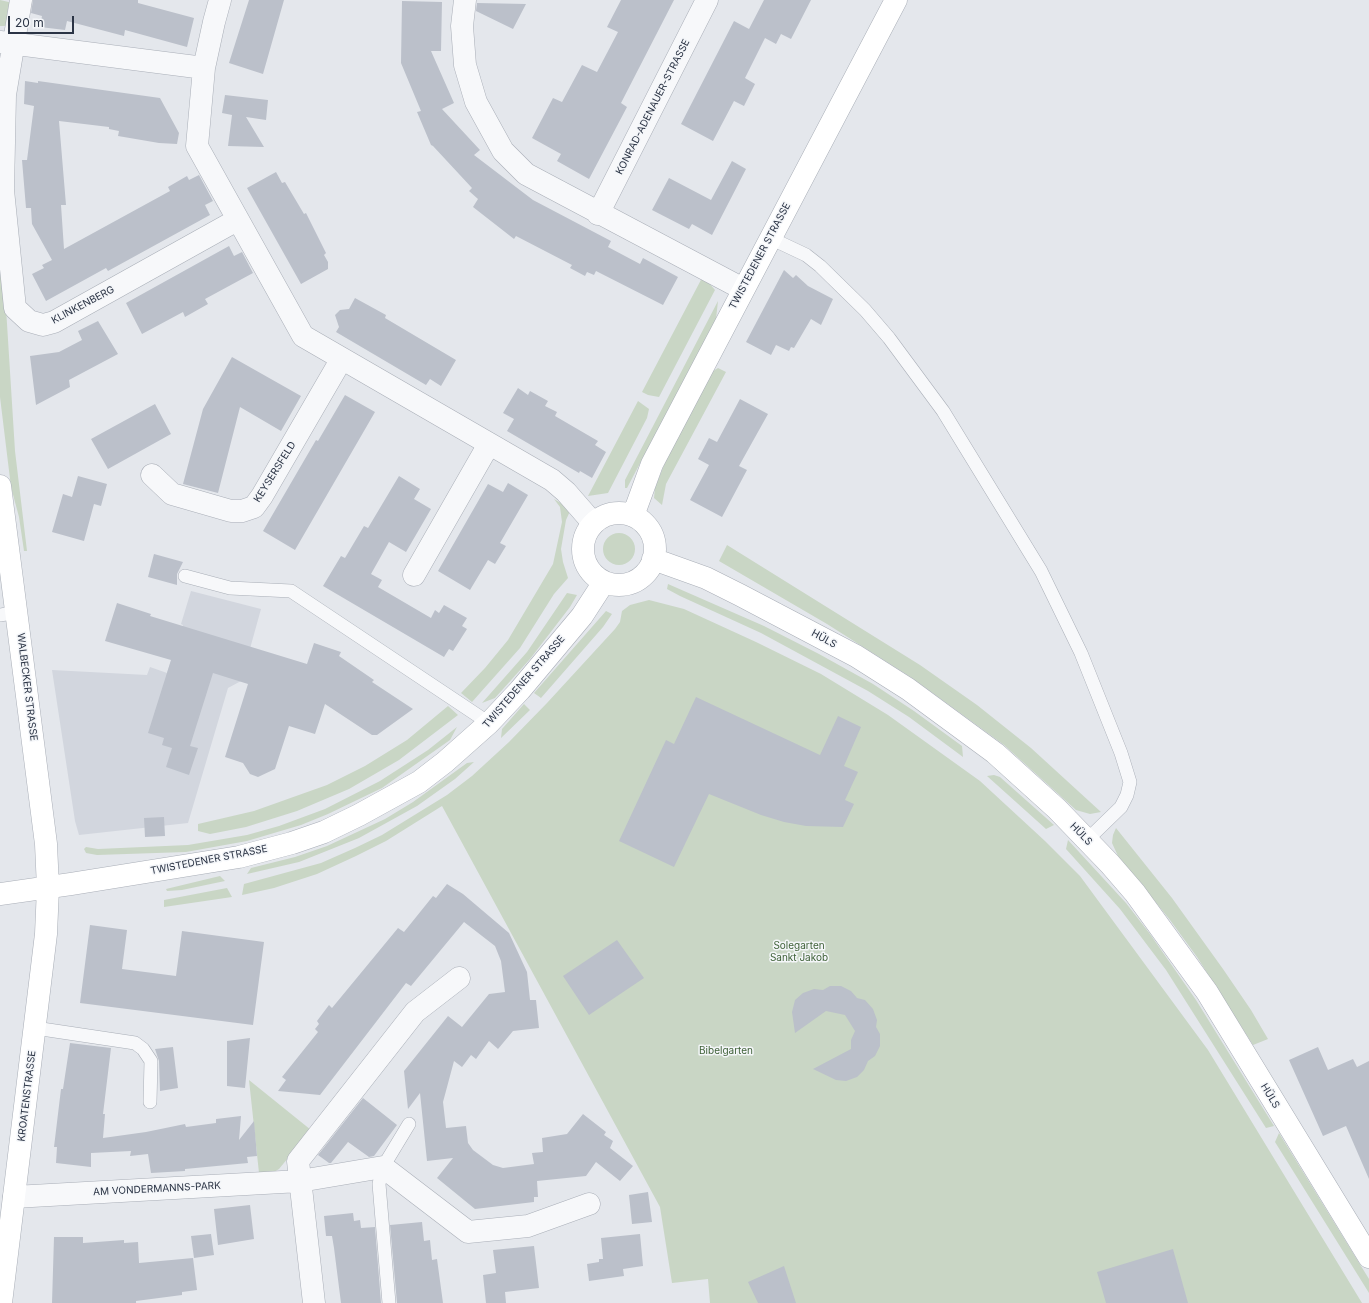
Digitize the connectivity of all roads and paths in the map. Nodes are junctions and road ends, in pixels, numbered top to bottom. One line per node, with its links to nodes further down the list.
1 (21, 0): 6 (street, KLINKENBERG)
2 (220, 0): 7 (street)
3 (465, 0): 8 (street)
4 (707, 0): 8 (street, KONRAD-ADENAUER-STRASSE)
5 (896, 0): 10 (street, TWISTEDENER STRASSE)
6 (6, 43): 7 (street); 9 (street, KLINKENBERG)
7 (204, 68): 9 (street)
8 (598, 214): 11 (street)
9 (237, 220): 12 (street)
10 (770, 238): 11 (street, TWISTEDENER STRASSE); 24 (lane)
11 (743, 289): 16 (street, TWISTEDENER STRASSE)
12 (341, 360): 13 (street); 14 (street, KEYSERSFELD)
13 (489, 444): 17 (street); 19 (street)
14 (152, 475)
15 (0, 486): 22 (street, WALBECKER STRASSE)
16 (633, 516): 17 (street); 18 (street)
17 (593, 523): 21 (street)
18 (654, 559): 21 (street); 24 (street, HÜLS)
19 (414, 575)
20 (185, 576): 23 (lane)
21 (604, 582): 23 (street, TWISTEDENER STRASSE)
22 (8, 613): 25 (street, WALBECKER STRASSE)
23 (489, 723): 25 (street, TWISTEDENER STRASSE)
24 (1087, 840): 35 (street, HÜLS)
25 (48, 888): 26 (street, TWISTEDENER STRASSE); 28 (street, KROATENSTRASSE)
26 (0, 894)
27 (459, 978): 32 (street)
28 (35, 1028): 29 (lane); 33 (street, KROATENSTRASSE)
29 (150, 1102)
30 (409, 1124): 31 (lane)
31 (383, 1166): 32 (street, AM VONDERMANNS-PARK); 34 (street); 39 (lane)
32 (300, 1181): 33 (street, AM VONDERMANNS-PARK); 38 (street)
33 (14, 1197): 36 (street, KROATENSTRASSE)
34 (589, 1204)
35 (1369, 1257)
36 (2, 1273): 37 (street, KROATENSTRASSE)
37 (1, 1303)
38 (314, 1303)
39 (389, 1303)

